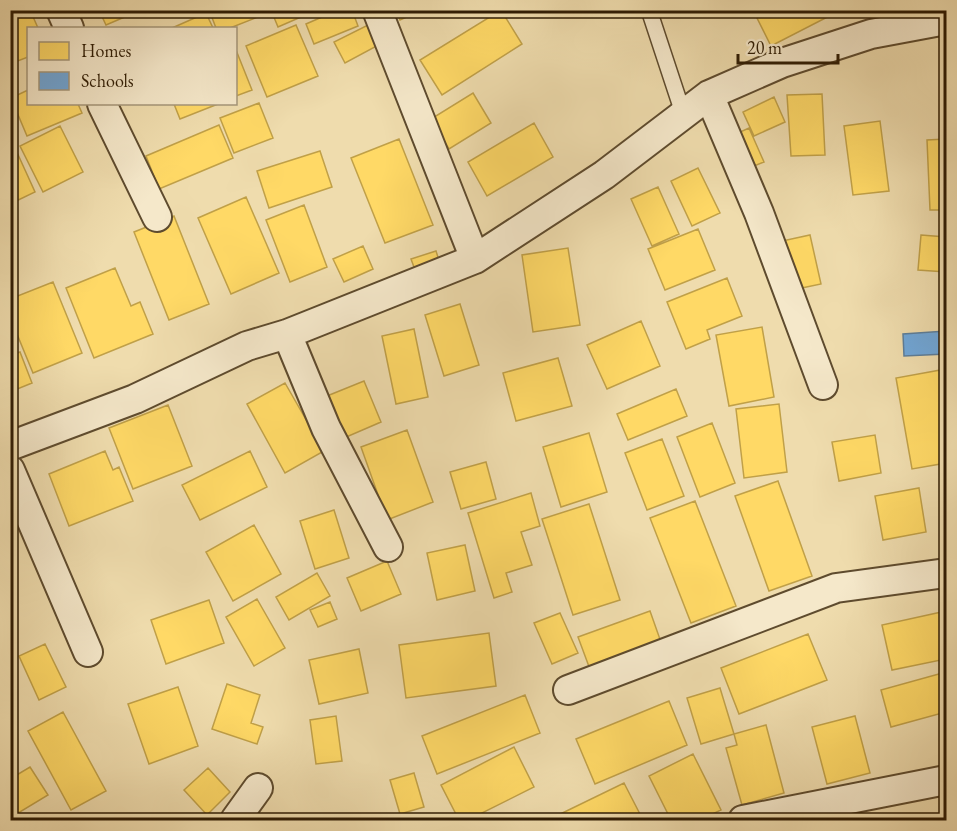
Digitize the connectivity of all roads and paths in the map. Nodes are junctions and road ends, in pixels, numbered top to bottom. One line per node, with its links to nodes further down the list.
1 (61, 10): 5 (street)
2 (377, 10): 10 (street)
3 (649, 10): 8 (lane)
4 (946, 20): 6 (street)
5 (69, 27)
6 (709, 94): 8 (street); 12 (street)
7 (102, 105): 9 (street)
8 (683, 113): 10 (street)
9 (158, 217)
10 (475, 259): 11 (street)
11 (287, 334): 13 (street); 15 (street)
12 (823, 385)
13 (10, 446)
14 (10, 470): 17 (street)
15 (388, 548)
16 (946, 573): 18 (street)
17 (88, 652)
18 (568, 690)
19 (946, 780): 22 (street)
20 (258, 789): 21 (street)
21 (235, 820)
22 (743, 820)

